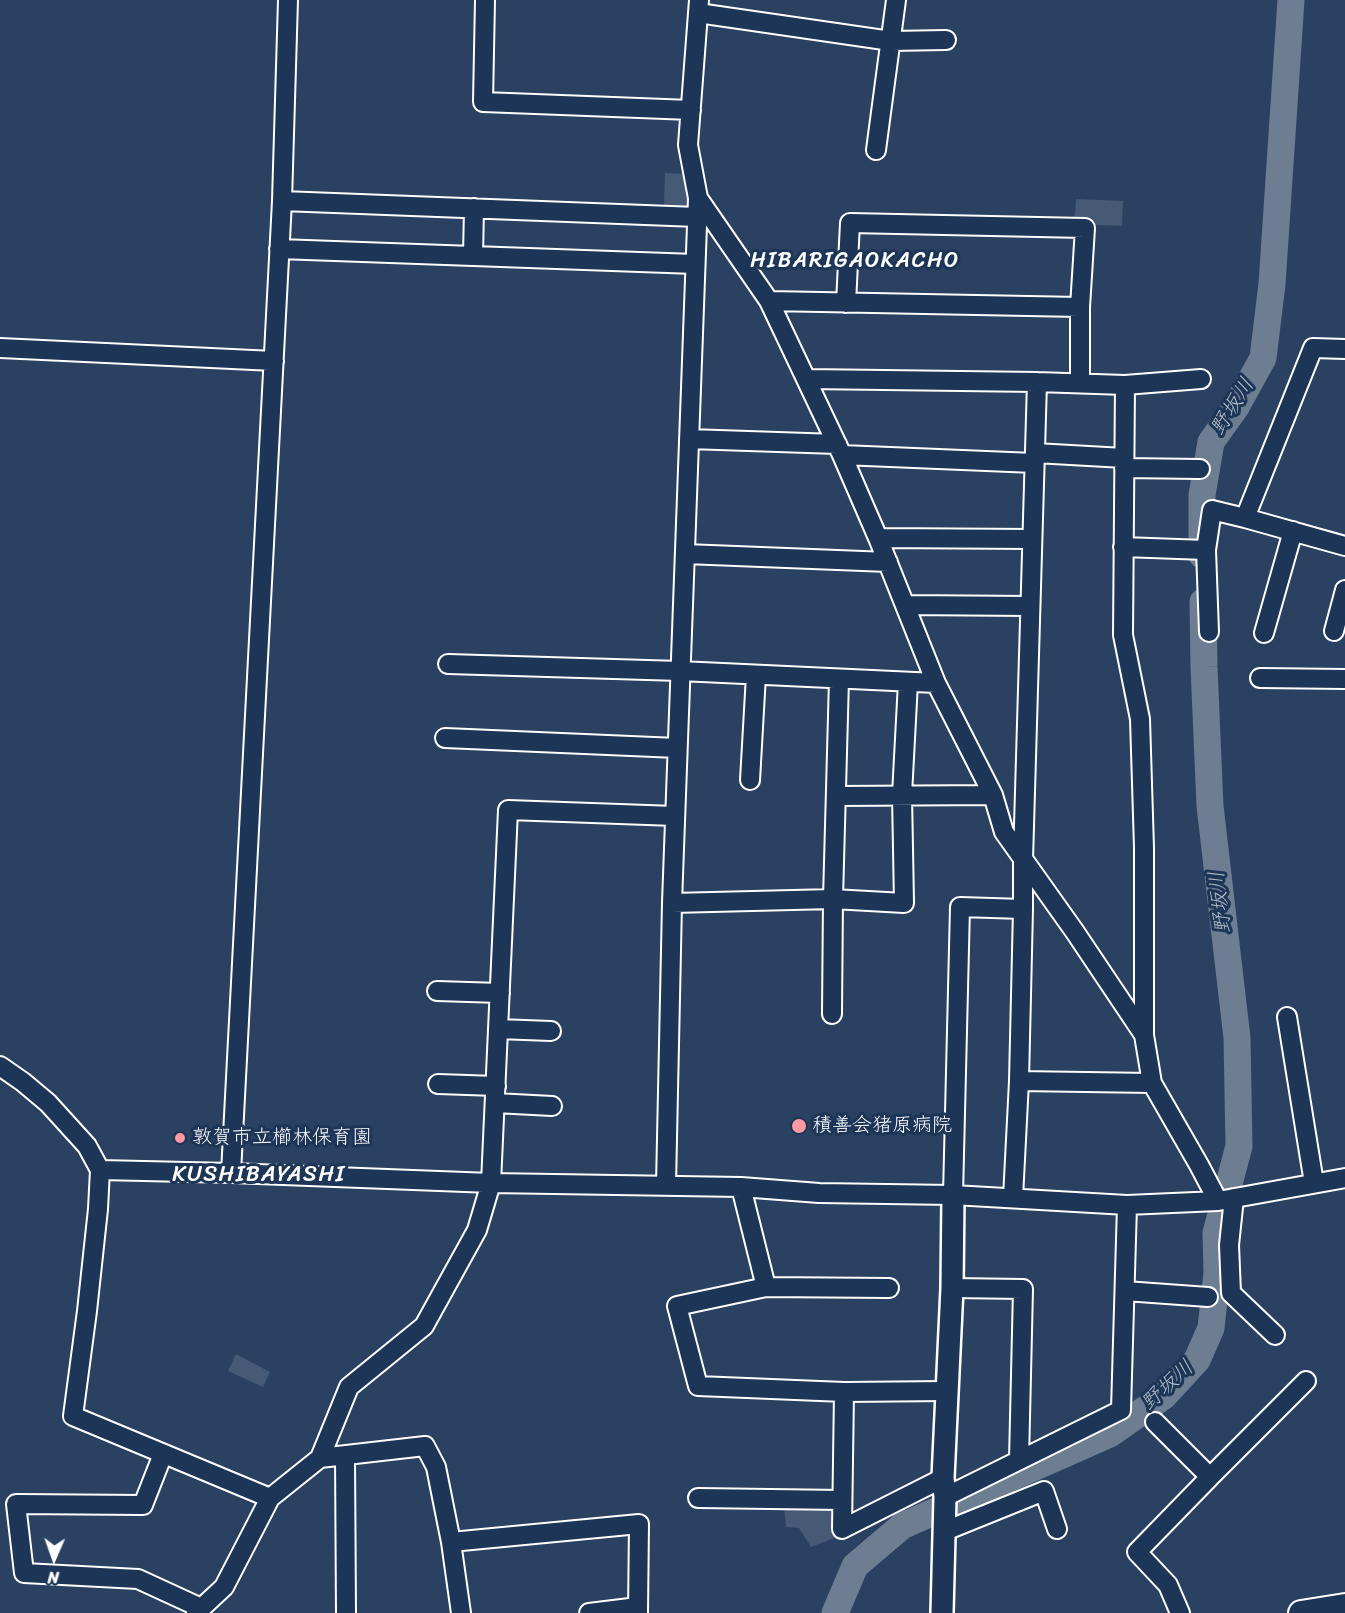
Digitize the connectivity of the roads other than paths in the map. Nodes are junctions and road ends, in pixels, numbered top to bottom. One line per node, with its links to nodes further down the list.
1 (288, 0): 10 (street)
2 (485, 0): 7 (street)
3 (896, 0): 6 (street)
4 (699, 7): 6 (street); 7 (street)
5 (946, 40): 6 (street)
6 (891, 41): 8 (street)
7 (691, 110): 9 (street)
8 (876, 150)
9 (698, 198): 12 (street); 16 (street)
10 (282, 201): 11 (street); 13 (street)
11 (474, 208): 12 (street); 14 (street)
12 (697, 217): 15 (street)
13 (279, 249): 14 (street); 21 (street)
14 (473, 256): 15 (street)
15 (695, 264): 27 (street)
16 (769, 301): 17 (street); 22 (street)
17 (846, 303): 18 (street); 18 (street)
18 (1080, 307): 25 (street)
19 (0, 348): 21 (street)
20 (1345, 349): 32 (street)
21 (274, 361): 80 (street)
22 (807, 379): 24 (street); 28 (street)
23 (1202, 379): 26 (street)
24 (1037, 382): 25 (street); 29 (street)
25 (1080, 383): 26 (street)
26 (1125, 385): 30 (street)
27 (689, 439): 28 (street); 39 (street)
28 (839, 450): 29 (street); 34 (street)
29 (1035, 458): 30 (street); 35 (street)
30 (1124, 463): 31 (street); 37 (street)
31 (1200, 469)
32 (1245, 518): 33 (street); 38 (street)
33 (1293, 531): 36 (street); 46 (street)
34 (878, 537): 35 (street); 40 (street)
35 (1032, 539): 43 (street)
36 (1345, 546)
37 (1123, 547): 38 (street); 72 (street)
38 (1206, 550): 45 (street)
39 (684, 554): 40 (street); 48 (street)
40 (888, 562): 42 (street)
41 (1345, 590): 44 (street)
42 (905, 605): 43 (street); 54 (street)
43 (1030, 606): 62 (street)
44 (1334, 631)
45 (1209, 632)
46 (1264, 633)
47 (448, 664): 48 (street)
48 (680, 671): 49 (street); 56 (street)
49 (756, 675): 51 (street); 57 (street)
50 (1260, 678): 52 (street)
51 (839, 679): 53 (street); 60 (street)
52 (1345, 680)
53 (908, 682): 54 (street); 58 (street)
54 (936, 683): 59 (street)
55 (445, 738): 56 (street)
56 (677, 748): 61 (street)
57 (750, 780)
58 (902, 795): 59 (street); 60 (street); 63 (street)
59 (993, 795): 62 (street)
60 (836, 796): 63 (street)
61 (675, 816): 64 (street); 67 (street)
62 (1023, 860): 65 (street); 72 (street)
63 (833, 899): 64 (street); 68 (street)
64 (672, 903): 84 (street)
65 (1023, 909): 74 (street); 86 (street)
66 (437, 991): 67 (street)
67 (500, 993): 70 (street)
68 (831, 1014)
69 (1287, 1017): 83 (street)
70 (498, 1029): 71 (street); 77 (street)
71 (551, 1031)
72 (1144, 1035): 75 (street)
73 (0, 1066): 79 (street)
74 (1019, 1081): 75 (street); 87 (street)
75 (1152, 1083): 88 (street)
76 (438, 1084): 77 (street)
77 (495, 1094): 78 (street); 82 (street)
78 (552, 1106)
79 (100, 1170): 80 (street); 100 (street)
80 (231, 1173): 82 (street)
81 (1345, 1178): 83 (street)
82 (492, 1182): 84 (street); 102 (street)
83 (1314, 1184): 88 (street)
84 (666, 1185): 85 (street)
85 (741, 1187): 86 (street); 90 (street)
86 (953, 1195): 87 (street); 91 (street)
87 (1012, 1198): 89 (street)
88 (1226, 1200): 89 (street); 95 (street)
89 (1127, 1205): 93 (street)
90 (766, 1287): 92 (street); 98 (street)
91 (952, 1287): 97 (street); 103 (street)
92 (888, 1288)
93 (1125, 1291): 94 (street); 103 (street)
94 (1208, 1297)
95 (1275, 1335)
96 (1306, 1381): 104 (street)
97 (946, 1391): 98 (street); 105 (street)
98 (844, 1392): 108 (street)
99 (1155, 1422): 104 (street)
100 (163, 1454): 106 (street); 114 (street)
101 (345, 1455): 102 (street); 111 (street); 115 (street)
102 (320, 1458): 106 (street)
103 (1019, 1460): 105 (street)
104 (1210, 1477): 119 (street)
105 (944, 1488): 108 (street); 110 (street)
106 (270, 1498): 114 (street)
107 (698, 1498): 108 (street)
108 (842, 1500)
109 (1057, 1529): 110 (street)
110 (945, 1531): 118 (street)
111 (451, 1542): 113 (street); 116 (street)
112 (1345, 1606): 120 (main road)
113 (638, 1610): 117 (street)
114 (198, 1611)
115 (345, 1613)
116 (460, 1613)
117 (589, 1613)
118 (942, 1613)
119 (1180, 1613)
120 (1301, 1613)

